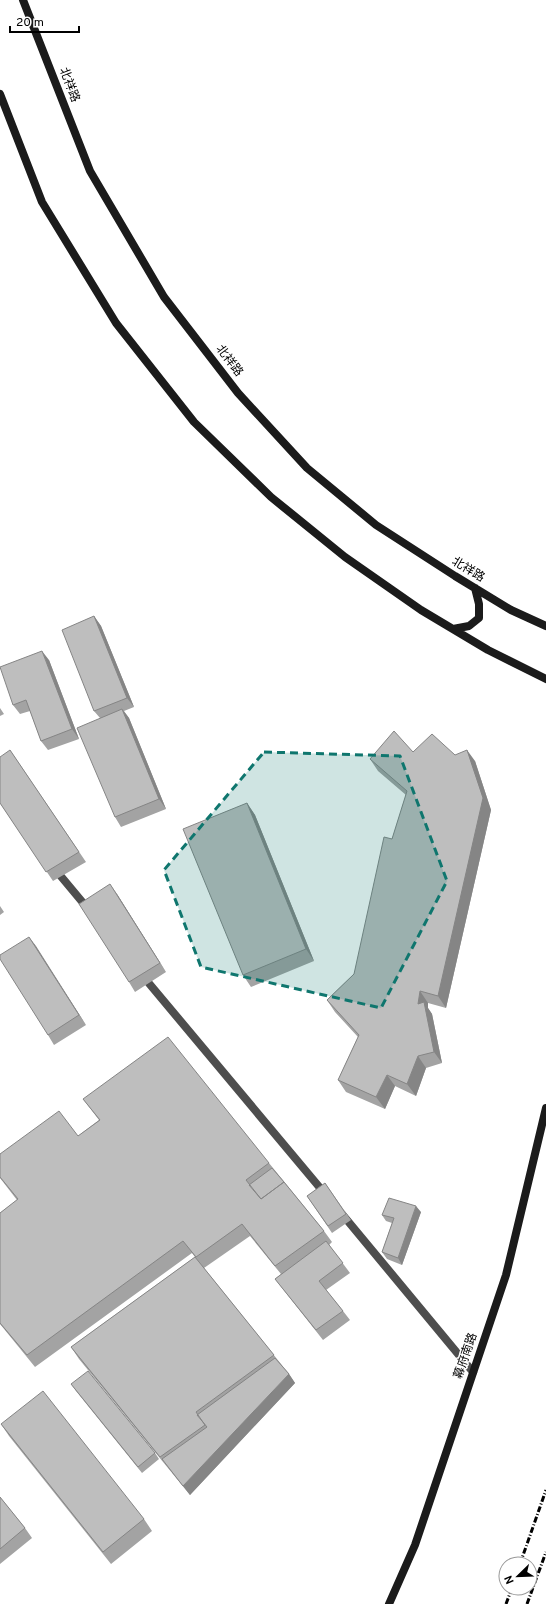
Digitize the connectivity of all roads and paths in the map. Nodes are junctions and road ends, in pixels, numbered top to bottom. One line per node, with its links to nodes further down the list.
1 (23, 0): 3 (street, 北祥路)
2 (0, 94): 5 (street)
3 (475, 588): 4 (street, 北祥路); 5 (street)
4 (546, 626)
5 (453, 629): 6 (street)
6 (546, 679)
7 (51, 865): 8 (street)
8 (97, 920)
9 (137, 969): 11 (street)
10 (546, 1108): 11 (street, 幕府南路)
11 (473, 1372): 12 (street, 幕府南路)
12 (389, 1604)

